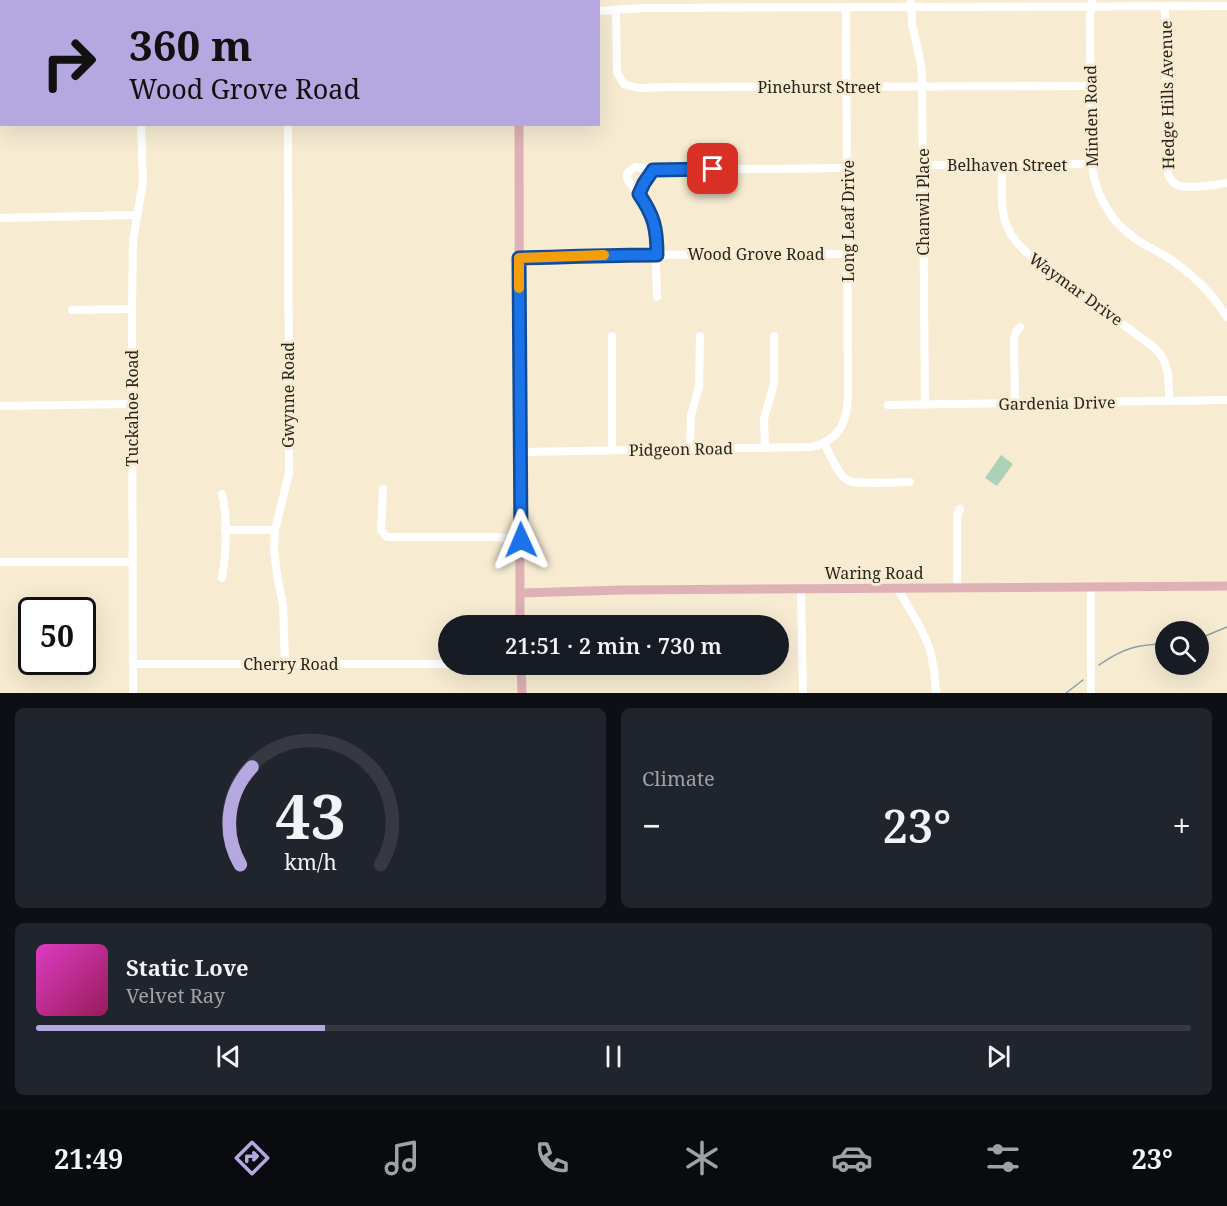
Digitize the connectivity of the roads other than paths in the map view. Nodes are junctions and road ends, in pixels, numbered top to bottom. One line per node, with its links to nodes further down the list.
1 (1092, 3): 2 (street); 4 (street); 9 (street, Minden Road)
2 (911, 4): 5 (street); 8 (street, Chanwil Place)
3 (1226, 4): 4 (street)
4 (1165, 6): 19 (street, Hedge Hills Avenue)
5 (846, 8): 6 (street); 10 (street, Long Leaf Drive)
6 (616, 10): 7 (street); 10 (street, Pinehurst Street)
7 (600, 11)
8 (922, 86): 9 (street, Pinehurst Street); 10 (street, Pinehurst Street); 15 (street, Chanwil Place)
9 (1090, 86): 14 (street, Minden Road)
10 (847, 87): 17 (street, Long Leaf Drive)
11 (141, 126): 21 (street, Tuckahoe Road)
12 (288, 126): 51 (street, Gwynne Road)
13 (519, 126): 25 (main road)
14 (1091, 164): 16 (street, Belhaven Street); 29 (street, Minden Road)
15 (923, 165): 16 (street, Belhaven Street); 39 (street, Chanwil Place)
16 (1002, 166): 35 (street, Waymar Drive)
17 (847, 168): 18 (street); 23 (street, Long Leaf Drive)
18 (653, 170): 20 (street); 20 (street)
19 (1227, 183)
20 (639, 194): 24 (street)
21 (137, 215): 22 (street); 27 (street, Tuckahoe Road)
22 (0, 218)
23 (848, 254): 24 (street, Wood Grove Road); 41 (street, Long Leaf Drive)
24 (657, 255): 25 (street, Wood Grove Road); 26 (street)
25 (519, 258): 45 (main road)
26 (657, 297)
27 (132, 309): 28 (street); 36 (street, Tuckahoe Road)
28 (72, 310)
29 (1227, 317)
30 (1020, 327): 37 (street)
31 (612, 336): 44 (street)
32 (700, 336): 42 (street)
33 (774, 336): 43 (street)
34 (1227, 400): 35 (street, Gardenia Drive)
35 (1169, 401): 37 (street, Gardenia Drive)
36 (132, 404): 40 (street); 54 (street, Tuckahoe Road)
37 (1015, 404): 39 (street, Gardenia Drive)
38 (888, 405): 39 (street, Gardenia Drive)
39 (925, 405)
40 (0, 406)
41 (824, 443): 43 (street, Pidgeon Road); 46 (street)
42 (690, 448): 43 (street, Pidgeon Road); 44 (street, Pidgeon Road)
43 (765, 448)
44 (612, 450): 45 (street, Pidgeon Road)
45 (520, 452): 52 (main road)
46 (910, 482)
47 (383, 489): 52 (street)
48 (222, 494): 50 (street)
49 (960, 508): 58 (street)
50 (225, 530): 51 (street); 55 (street)
51 (275, 530): 64 (street, Gwynne Road)
52 (521, 540): 61 (main road)
53 (0, 562): 54 (street)
54 (132, 562): 63 (street, Tuckahoe Road)
55 (222, 578)
56 (1227, 586): 57 (main road, Waring Road)
57 (1091, 587): 58 (main road, Waring Road); 71 (street)
58 (957, 588): 60 (main road, Waring Road)
59 (801, 589): 60 (main road, Waring Road); 61 (main road, Waring Road); 69 (street)
60 (898, 589): 70 (street)
61 (521, 593): 62 (main road)
62 (520, 615)
63 (133, 664): 64 (street, Cherry Road); 67 (street, Tuckahoe Road)
64 (285, 664): 65 (street, Cherry Road)
65 (438, 664)
66 (521, 675): 68 (main road)
67 (133, 693)
68 (522, 693)
69 (802, 693)
70 (936, 693)
71 (1091, 693)

